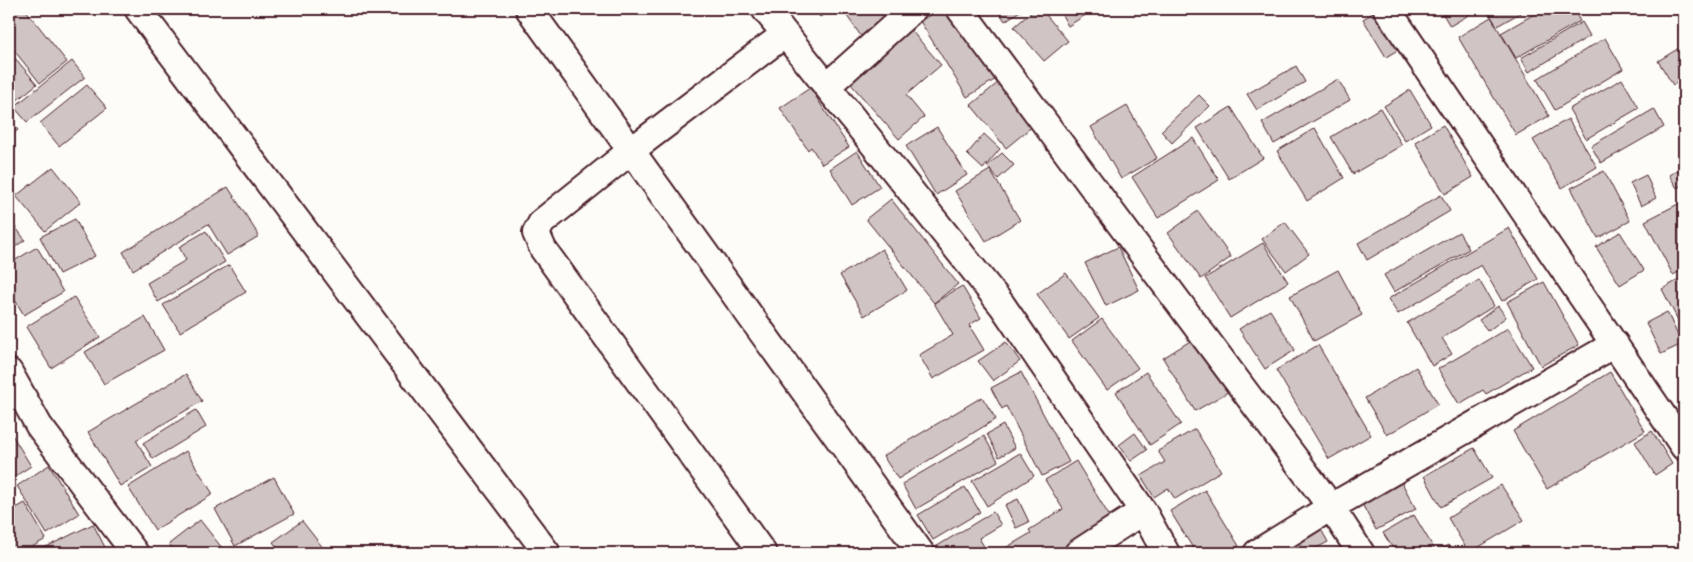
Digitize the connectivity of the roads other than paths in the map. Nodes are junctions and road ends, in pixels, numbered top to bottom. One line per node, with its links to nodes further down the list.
1 (138, 9): 16 (street)
2 (529, 9): 9 (street)
3 (765, 9): 7 (street)
4 (913, 9): 8 (street)
5 (960, 9): 13 (street)
6 (1387, 9): 10 (street)
7 (785, 34): 8 (street); 9 (street)
8 (827, 86): 14 (street)
9 (632, 150): 17 (street); 18 (street)
10 (1615, 344): 12 (street); 13 (street)
11 (9, 372): 15 (street)
12 (1684, 447)
13 (1331, 507): 21 (street); 22 (street)
14 (1143, 511): 19 (street); 20 (street)
15 (135, 553)
16 (547, 553)
17 (763, 553)
18 (921, 553)
19 (1078, 553)
20 (1166, 553)
21 (1257, 553)
22 (1361, 553)

